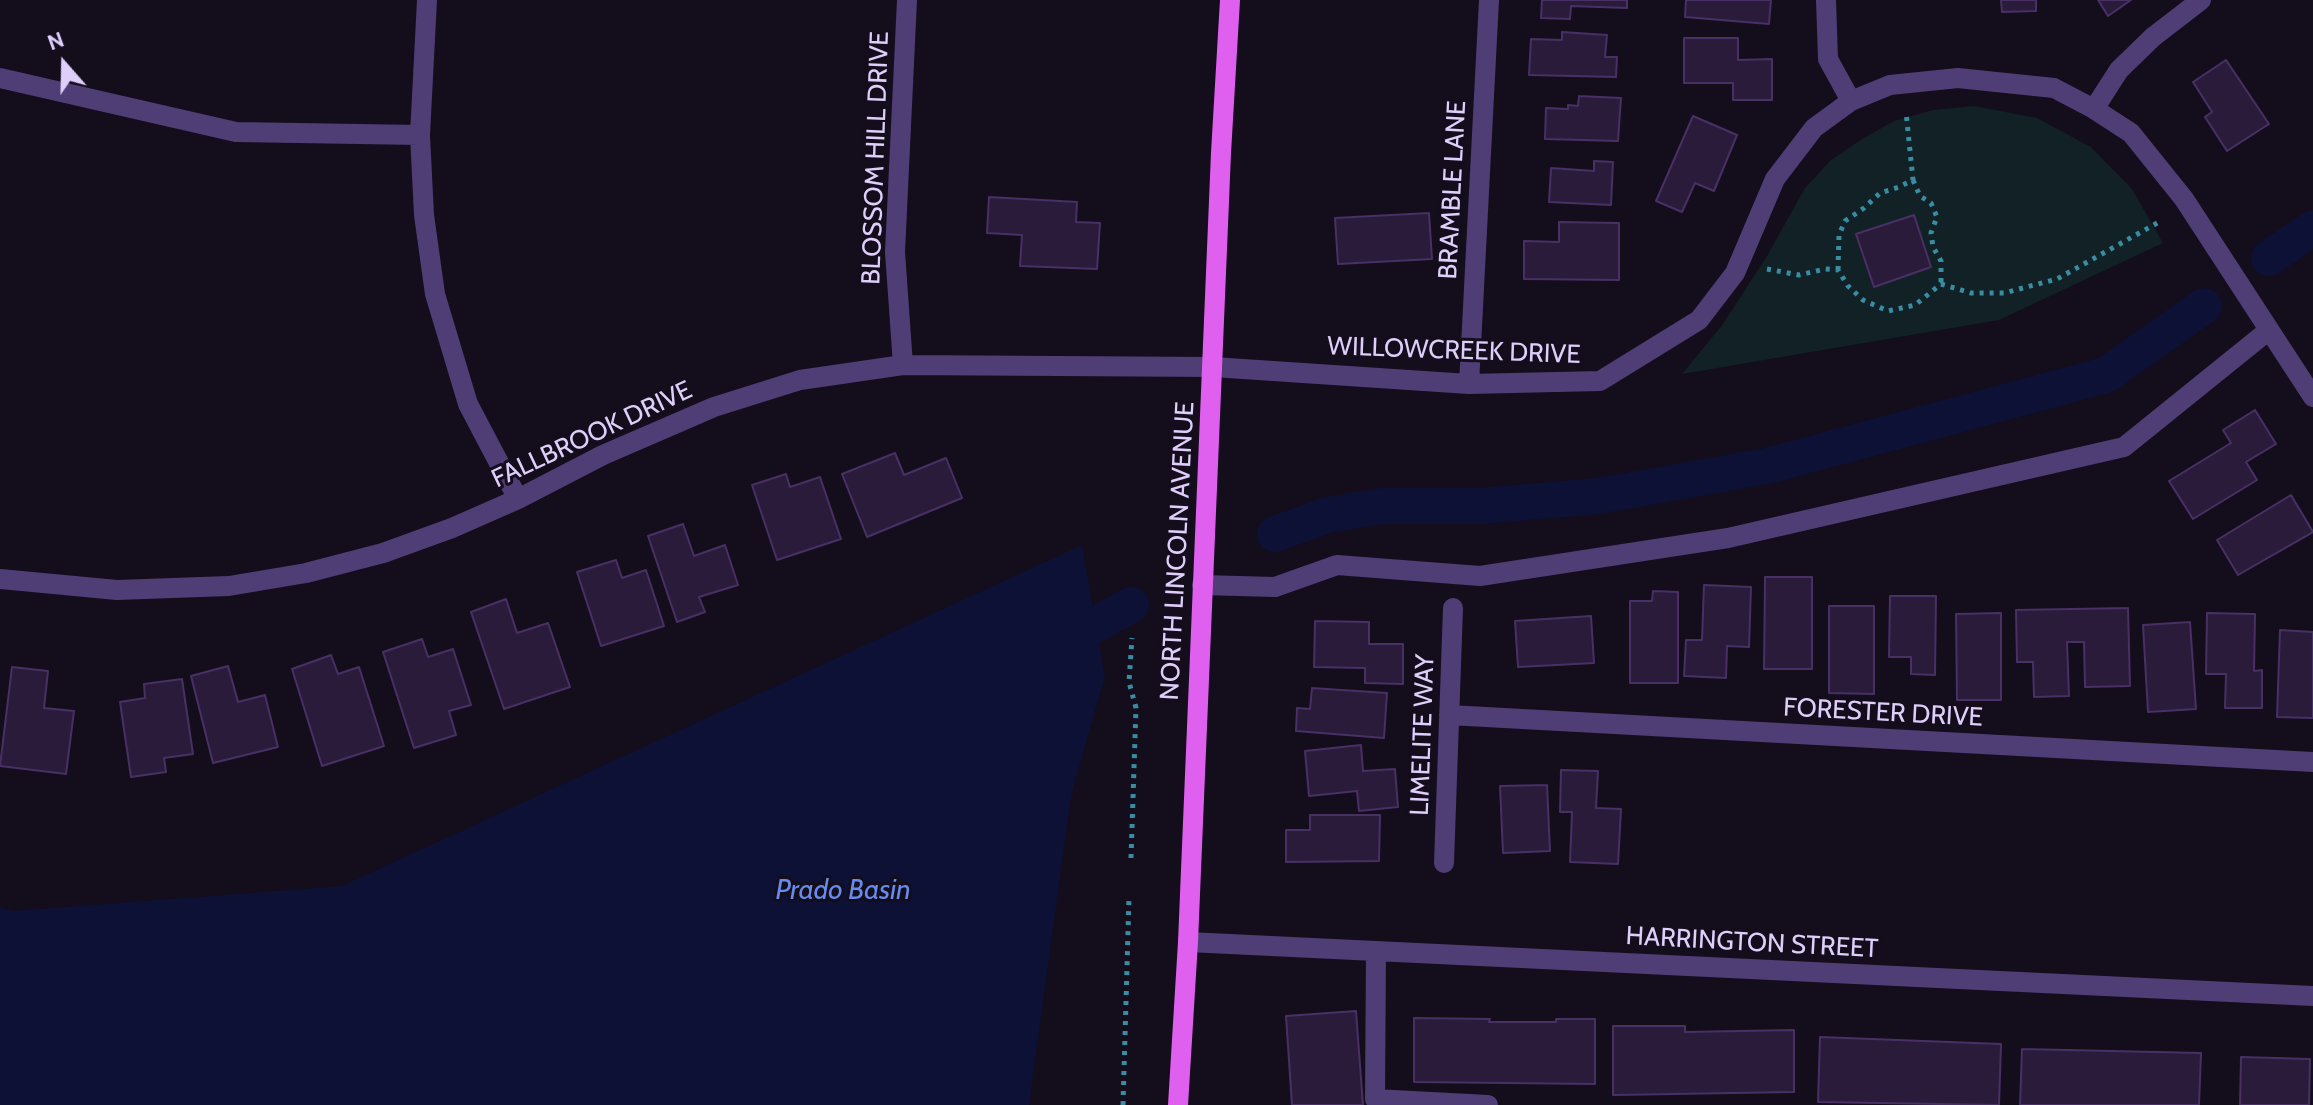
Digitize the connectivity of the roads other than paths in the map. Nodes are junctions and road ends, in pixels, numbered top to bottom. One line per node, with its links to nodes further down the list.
1 (427, 0): 10 (street)
2 (907, 0): 12 (street, BLOSSOM HILL DRIVE)
3 (1230, 0): 13 (main road, NORTH LINCOLN AVENUE)
4 (1489, 0): 14 (street, BRAMBLE LANE)
5 (1826, 0): 8 (street)
6 (2201, 0): 9 (street)
7 (0, 78): 10 (street)
8 (1851, 101): 9 (street, WILLOWCREEK DRIVE); 14 (street, WILLOWCREEK DRIVE)
9 (2094, 109): 11 (street, WILLOWCREEK DRIVE)
10 (420, 135): 16 (street)
11 (2269, 330): 15 (street, WILLOWCREEK DRIVE); 18 (street)
12 (903, 365): 13 (street, FALLBROOK DRIVE); 16 (street, FALLBROOK DRIVE)
13 (1213, 367): 14 (street, WILLOWCREEK DRIVE); 18 (main road, NORTH LINCOLN AVENUE)
14 (1469, 384)
15 (2313, 397)
16 (518, 499): 17 (street, FALLBROOK DRIVE)
17 (0, 579)
18 (1202, 585): 23 (main road, NORTH LINCOLN AVENUE)
19 (1453, 608): 20 (street, LIMELITE WAY)
20 (1449, 715): 21 (street, FORESTER DRIVE); 22 (street, LIMELITE WAY)
21 (2313, 762)
22 (1444, 863)
23 (1188, 942): 24 (street, HARRINGTON STREET); 26 (main road, NORTH LINCOLN AVENUE)
24 (1376, 951): 25 (street, HARRINGTON STREET); 27 (street)
25 (2313, 996)
26 (1178, 1105)
27 (1488, 1105)

